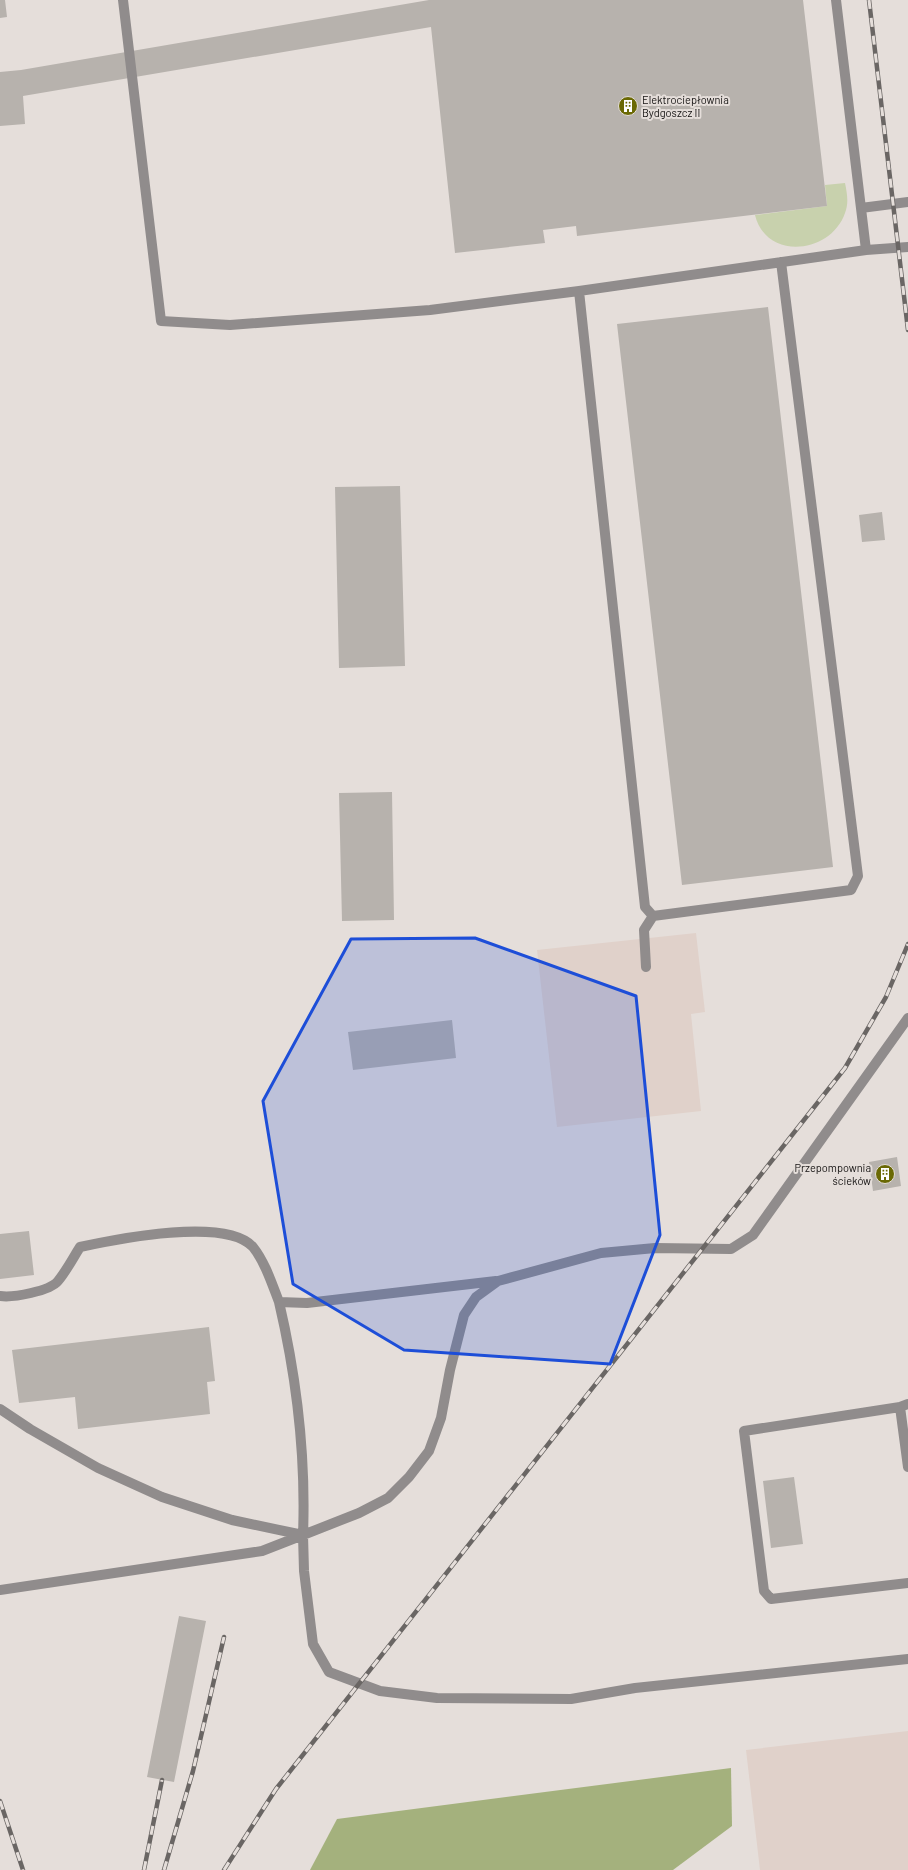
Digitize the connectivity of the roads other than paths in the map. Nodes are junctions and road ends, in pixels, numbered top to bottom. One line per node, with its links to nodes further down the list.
1 (123, 0): 8 (lane)
2 (836, 0): 4 (lane)
3 (908, 202): 4 (lane)
4 (861, 208): 6 (lane)
5 (908, 247): 6 (lane)
6 (866, 250): 7 (lane)
7 (781, 262): 8 (lane); 9 (lane)
8 (579, 291): 9 (lane)
9 (653, 916): 10 (lane)
10 (646, 967)
11 (908, 1018): 12 (lane)
12 (498, 1281): 14 (lane); 18 (lane)
13 (0, 1296): 14 (lane)
14 (279, 1302): 18 (lane)
15 (904, 1405): 17 (lane); 19 (lane)
16 (0, 1409): 18 (lane)
17 (908, 1467)
18 (303, 1535): 20 (lane); 21 (lane)
19 (908, 1583)
20 (0, 1590)
21 (908, 1659)

